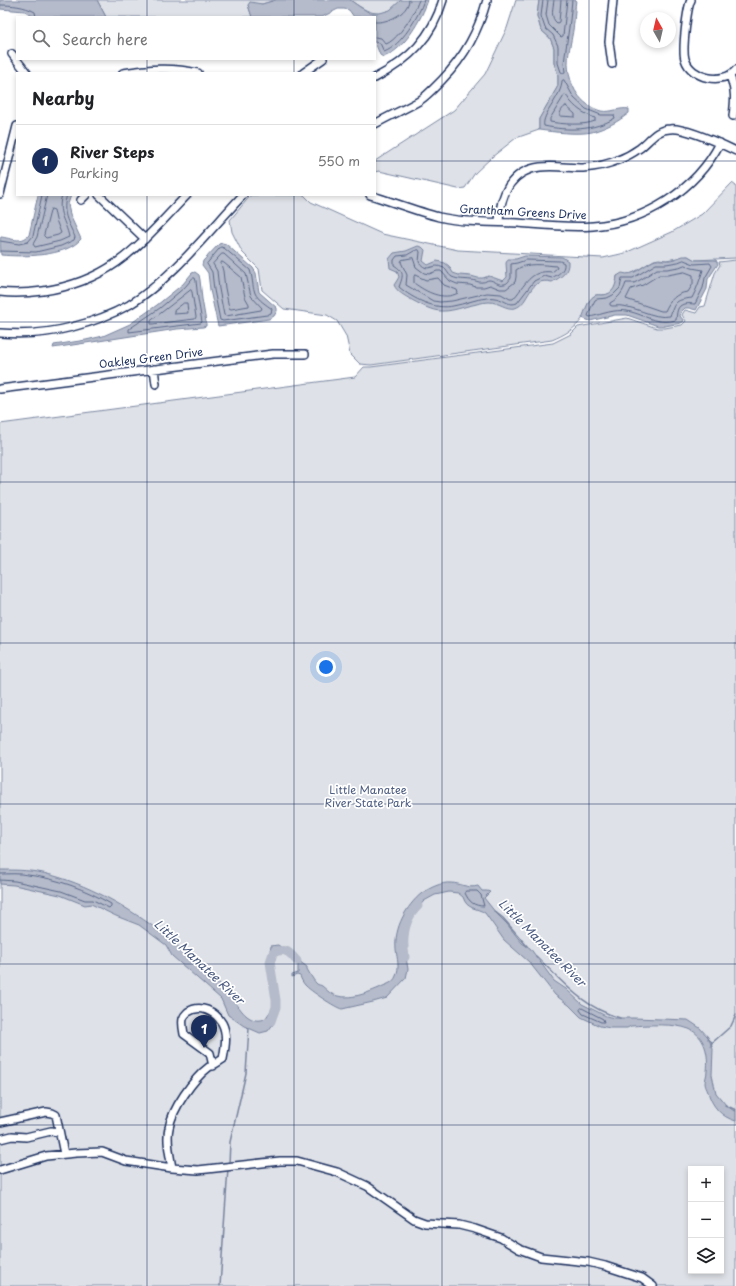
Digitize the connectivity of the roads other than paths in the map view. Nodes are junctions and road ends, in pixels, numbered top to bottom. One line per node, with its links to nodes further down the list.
1 (443, 0): 16 (street)
2 (487, 0): 18 (street)
3 (613, 0): 9 (street)
4 (691, 0): 15 (street)
5 (12, 54): 6 (street)
6 (16, 59)
7 (16, 60): 11 (street)
8 (322, 60): 14 (street)
9 (612, 64)
10 (736, 70): 15 (street)
11 (25, 72)
12 (130, 72): 13 (street)
13 (194, 72)
14 (304, 72)
15 (730, 76): 17 (street)
16 (376, 77)
17 (733, 116)
18 (376, 123)
19 (16, 130): 22 (street)
20 (720, 143): 21 (street); 27 (street, Grantham Greens Drive); 27 (street)
21 (736, 151)
22 (0, 194)
23 (100, 196): 28 (street)
24 (186, 196): 28 (street)
25 (242, 196): 30 (street)
26 (373, 196): 27 (street, Grantham Greens Drive)
27 (499, 222)
28 (146, 239): 29 (street)
29 (0, 292)
30 (0, 333)
31 (305, 354): 32 (street, Oakley Green Drive)
32 (154, 369): 33 (street); 34 (street, Oakley Green Drive)
33 (156, 384)
34 (0, 389)
35 (213, 1066): 35 (street); 40 (street)
36 (0, 1122): 37 (street)
37 (59, 1132): 38 (street); 39 (street)
38 (0, 1139)
39 (64, 1154): 40 (street); 41 (street)
40 (172, 1168): 42 (street)
41 (0, 1170)
42 (653, 1286)

